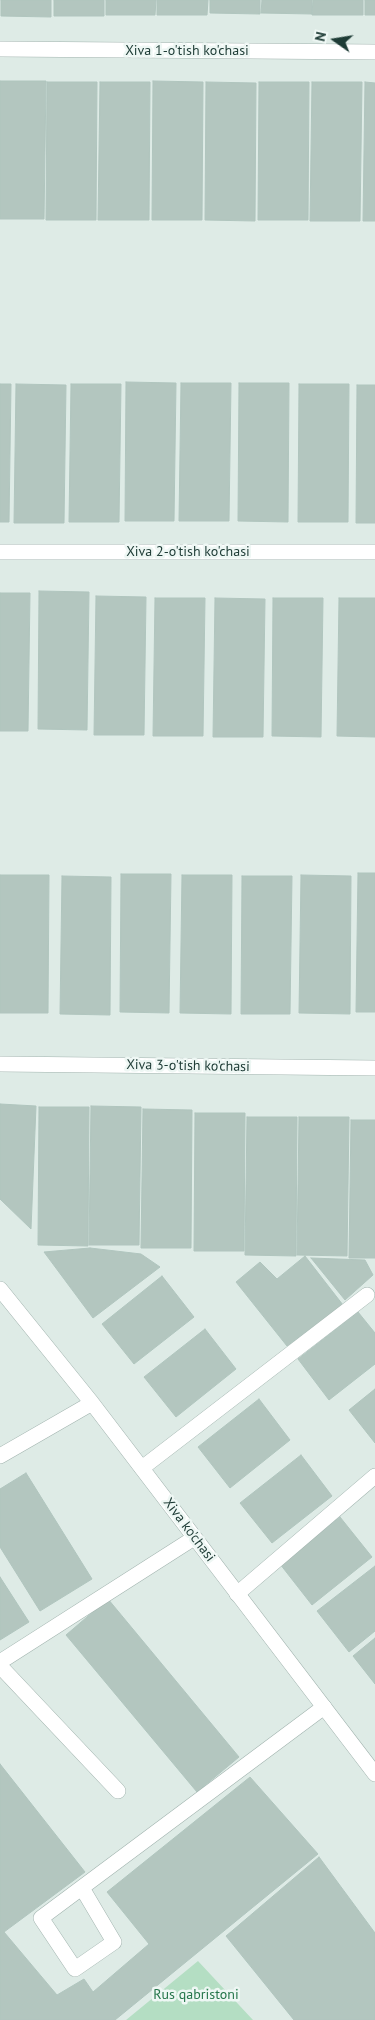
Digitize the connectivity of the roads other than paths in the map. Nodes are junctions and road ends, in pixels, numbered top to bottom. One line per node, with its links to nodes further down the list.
1 (0, 50): 2 (street, Xiva 1-o'tish ko'chasi)
2 (375, 52)
3 (0, 552): 4 (street, Xiva 2-o'tish ko'chasi)
4 (375, 552)
5 (0, 1064): 6 (street, Xiva 3-o'tish ko'chasi)
6 (375, 1068)
7 (0, 1289): 9 (street, Xiva ko'chasi)
8 (367, 1295): 11 (street)
9 (92, 1403): 10 (street); 11 (street, Xiva ko'chasi)
10 (0, 1456)
11 (142, 1468): 13 (street, Xiva ko'chasi)
12 (375, 1476): 14 (street)
13 (194, 1538): 14 (street, Xiva ko'chasi); 15 (street)
14 (237, 1594): 17 (street, Xiva ko'chasi)
15 (0, 1662)
16 (0, 1666): 19 (street)
17 (324, 1707): 18 (street, Xiva ko'chasi); 20 (street)
18 (375, 1774)
19 (118, 1791)
20 (82, 1888): 20 (street)

